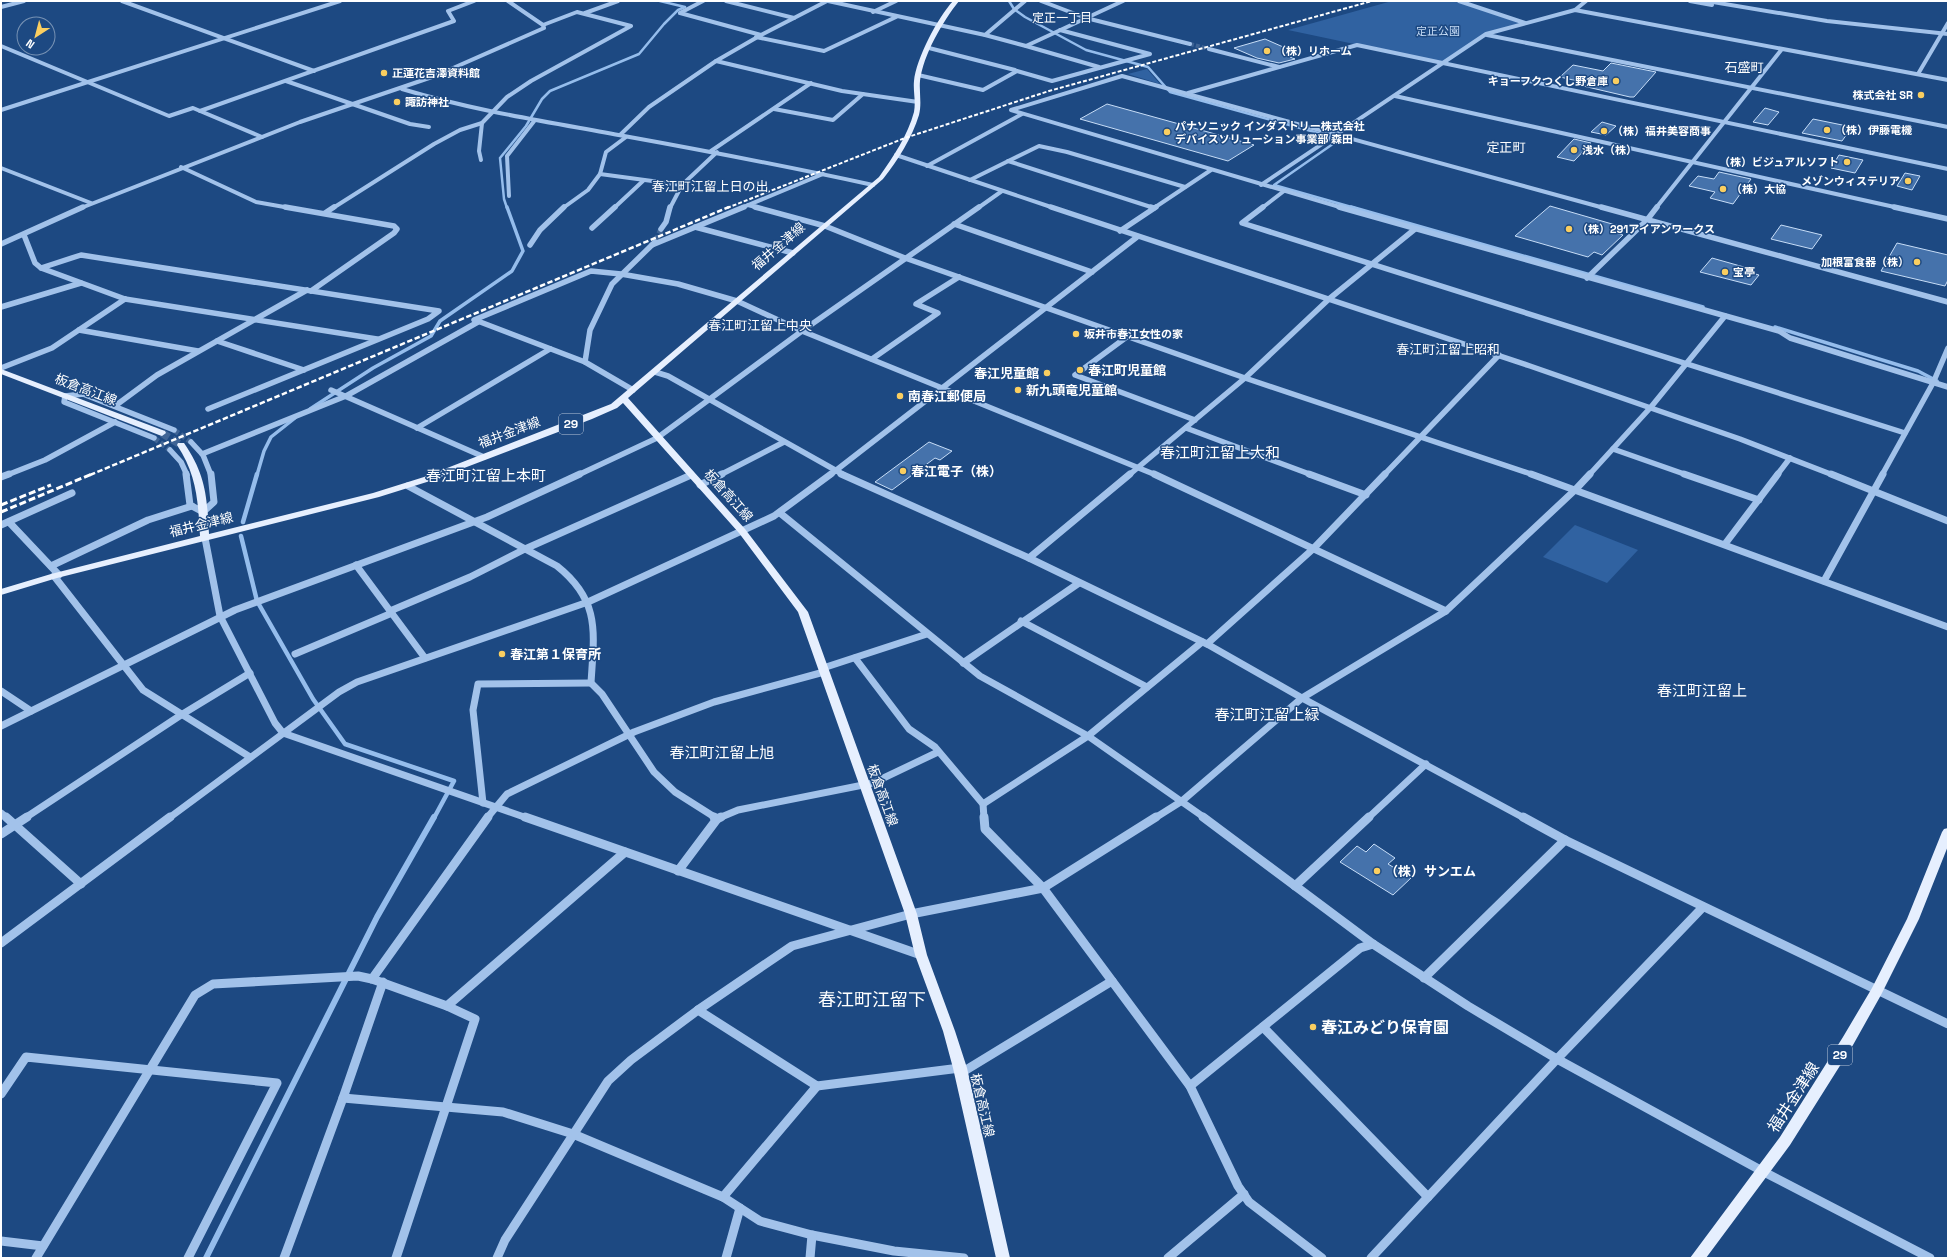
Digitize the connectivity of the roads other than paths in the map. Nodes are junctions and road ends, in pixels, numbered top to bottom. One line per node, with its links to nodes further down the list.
1 (24, 1): 22 (street)
2 (122, 1): 40 (street)
3 (340, 1): 40 (street)
4 (474, 1): 53 (street)
5 (508, 1): 32 (street)
6 (618, 1): 26 (street)
7 (703, 1): 38 (street)
8 (726, 1): 28 (street)
9 (828, 1): 25 (street); 28 (street)
10 (896, 1): 25 (street)
11 (956, 1): 33 (main road, 福井金津線 / 29)
12 (1025, 1): 39 (street)
13 (1041, 1): 29 (street)
14 (1110, 1): 21 (street)
15 (1123, 1): 21 (street)
16 (1459, 1): 31 (street)
17 (1586, 1): 24 (street)
18 (1690, 1): 23 (street)
19 (1707, 1): 23 (street)
20 (1723, 1): 23 (street)
21 (1118, 3): 29 (street)
22 (1, 8)
23 (1742, 8): 35 (street)
24 (1575, 10): 31 (street); 47 (street)
25 (873, 12): 27 (street)
26 (585, 13): 32 (street); 70 (street)
27 (896, 16): 33 (street); 41 (street)
28 (794, 18): 38 (street)
29 (1086, 18): 34 (street); 42 (street)
30 (1948, 23): 35 (street)
31 (1525, 24): 36 (street)
32 (543, 25): 61 (street)
33 (940, 25): 39 (street); 45 (main road, 福井金津線 / 29)
34 (1060, 30): 44 (street); 50 (street)
35 (1942, 33): 37 (street); 54 (street)
36 (1486, 34): 49 (street); 60 (street)
37 (1948, 34)
38 (761, 35): 41 (street)
39 (986, 35): 44 (street)
40 (225, 38): 53 (street); 58 (street)
41 (756, 38): 48 (street)
42 (1190, 44)
43 (1, 46): 58 (street)
44 (1026, 46): 50 (street)
45 (929, 48): 52 (street); 55 (main road, 福井金津線 / 29)
46 (1209, 49): 51 (street)
47 (1782, 49): 54 (street); 60 (street)
48 (716, 61): 59 (street); 77 (street)
49 (1444, 63): 51 (street); 64 (street); 73 (street)
50 (1099, 67): 55 (street)
51 (1279, 67): 63 (street)
52 (1015, 70)
53 (314, 71): 57 (street)
54 (1918, 74): 56 (street)
55 (918, 75): 65 (main road, 福井金津線 / 29)
56 (1948, 80)
57 (286, 81): 66 (street); 69 (street)
58 (87, 82): 68 (street); 69 (street)
59 (811, 84): 62 (street); 67 (street)
60 (1751, 88): 73 (street); 76 (street)
61 (402, 89): 66 (street); 70 (street)
62 (863, 94): 65 (street); 67 (street)
63 (1186, 94): 71 (street); 78 (street)
64 (1395, 96): 78 (street); 86 (street)
65 (918, 102): 83 (main road, 福井金津線 / 29)
66 (351, 104): 75 (street); 80 (street)
67 (774, 109): 81 (street)
68 (1, 110)
69 (200, 111): 80 (street)
70 (493, 113): 72 (street); 74 (street)
71 (1022, 114): 87 (street); 91 (street)
72 (535, 120): 77 (street); 102 (street)
73 (1724, 122): 86 (street); 90 (street)
74 (482, 123): 84 (street); 106 (street)
75 (429, 127)
76 (1948, 127)
77 (620, 135): 79 (street)
78 (1336, 135): 97 (street); 108 (street)
79 (626, 136): 81 (street); 92 (street)
80 (262, 137): 88 (street)
81 (711, 151): 82 (street)
82 (717, 152): 93 (street); 98 (street)
83 (896, 155): 87 (street); 96 (main road, 福井金津線 / 29)
84 (481, 160)
85 (1008, 162): 95 (street); 99 (street); 105 (street)
86 (1693, 162): 107 (street); 108 (street)
87 (927, 166): 95 (street)
88 (181, 167): 103 (street); 106 (street)
89 (1, 168): 103 (street)
90 (1948, 169)
91 (1211, 170): 97 (street); 99 (street)
92 (600, 174): 94 (street); 120 (street)
93 (824, 174): 96 (street); 104 (street)
94 (644, 180): 98 (street); 112 (street)
95 (970, 180): 100 (street)
96 (873, 185): 110 (main road, 福井金津線 / 29)
97 (1261, 185): 101 (street)
98 (682, 186): 113 (street)
99 (1185, 187): 105 (street)
100 (1002, 191): 109 (street); 115 (street)
101 (1284, 191): 114 (street); 124 (street)
102 (509, 196)
103 (91, 203): 116 (street)
104 (748, 205): 110 (street); 111 (street)
105 (1154, 208): 115 (street)
106 (325, 213): 131 (street)
107 (1948, 219)
108 (1647, 220): 129 (street); 135 (street)
109 (954, 224): 123 (street); 126 (street)
110 (825, 226): 122 (main road, 福井金津線 / 29); 123 (street)
111 (695, 227): 121 (street); 122 (street)
112 (592, 228)
113 (661, 229)
114 (1415, 229): 124 (street); 129 (street)
115 (1120, 231): 117 (street)
116 (24, 235): 119 (street); 125 (street)
117 (1137, 237): 126 (street); 133 (street)
118 (656, 241): 121 (street)
119 (1, 244)
120 (530, 245)
121 (652, 245): 127 (street)
122 (792, 253): 134 (main road, 福井金津線 / 29)
123 (905, 258): 128 (street); 142 (street)
124 (1372, 264): 133 (street); 152 (street)
125 (41, 268): 130 (street); 131 (street)
126 (1092, 272): 137 (street)
127 (621, 274): 134 (street); 140 (street); 151 (street)
128 (959, 277): 137 (street); 150 (street)
129 (1587, 278): 138 (street)
130 (81, 283): 132 (street); 136 (street)
131 (309, 291): 139 (street); 144 (street)
132 (125, 299): 139 (street); 141 (street)
133 (1329, 300): 149 (street); 156 (street)
134 (737, 301): 142 (street); 155 (main road, 福井金津線 / 29)
135 (1948, 302)
136 (1, 307)
137 (1046, 307): 143 (street); 159 (street)
138 (1725, 316): 152 (street); 157 (street)
139 (254, 320): 144 (street); 145 (street)
140 (478, 322): 147 (street); 163 (street)
141 (79, 330): 148 (street); 153 (street)
142 (802, 331): 150 (street); 165 (street)
143 (1128, 336): 156 (street); 169 (street)
144 (377, 340): 154 (street)
145 (217, 341): 148 (street); 154 (street)
146 (1948, 348): 157 (street)
147 (550, 349): 151 (street); 171 (street)
148 (198, 351): 166 (street)
149 (1499, 355): 167 (street); 176 (street)
150 (872, 359): 159 (street)
151 (586, 362): 161 (street)
152 (1687, 364): 167 (street); 175 (street)
153 (1, 369): 162 (main road, 板倉高江線)
154 (304, 370): 168 (street)
155 (655, 372): 161 (main road, 福井金津線 / 29); 165 (street)
156 (1245, 378): 169 (street); 176 (street)
157 (1933, 382): 158 (street); 175 (street)
158 (1948, 387)
159 (942, 388): 187 (street); 188 (street)
160 (331, 390): 163 (street)
161 (633, 390): 164 (main road, 福井金津線 / 29)
162 (65, 396): 166 (street); 170 (street); 174 (main road, 板倉高江線)
163 (346, 396): 171 (street); 184 (street)
164 (624, 399): 178 (main road, 板倉高江線); 185 (main road, 福井金津線 / 29)
165 (710, 400): 178 (street); 180 (street)
166 (115, 406): 173 (street)
167 (1651, 408): 182 (street); 186 (street)
168 (208, 409)
169 (1195, 420): 172 (street)
170 (115, 422): 177 (street); 190 (street)
171 (417, 428): 185 (street)
172 (1186, 428): 187 (street); 196 (street)
173 (174, 430)
174 (162, 433)
175 (1905, 433): 194 (street)
176 (1422, 437): 193 (street); 196 (street)
177 (154, 438)
178 (658, 438): 189 (main road, 板倉高江線); 203 (street)
179 (191, 442): 184 (street)
180 (784, 442): 188 (street); 191 (street)
181 (181, 445): 199 (main road)
182 (1613, 449): 193 (street); 197 (street)
183 (170, 450): 198 (street)
184 (202, 454): 199 (street)
185 (484, 457): 192 (main road, 福井金津線 / 29)
186 (1790, 458): 194 (street); 197 (street)
187 (1139, 467): 209 (street); 210 (street)
188 (835, 471): 200 (street); 210 (street)
189 (691, 475): 191 (main road, 板倉高江線); 208 (street)
190 (1, 477)
191 (700, 485): 205 (main road, 板倉高江線)
192 (408, 486): 203 (street); 206 (main road, 福井金津線 / 29)
193 (1576, 489): 207 (street); 218 (street)
194 (1874, 492): 201 (street); 214 (street)
195 (72, 493): 202 (street)
196 (1366, 495): 209 (street)
197 (1759, 500): 207 (street)
198 (192, 506): 199 (street); 212 (street)
199 (203, 512): 206 (main road)
200 (780, 513): 205 (street); 223 (street)
201 (1948, 521)
202 (9, 522): 204 (street); 212 (street)
203 (474, 522): 208 (street); 211 (street)
204 (1, 525)
205 (742, 531): 217 (street); 230 (main road, 板倉高江線)
206 (205, 538): 213 (main road, 福井金津線 / 29); 220 (street)
207 (1725, 544): 214 (street)
208 (525, 549): 217 (street); 219 (street)
209 (1314, 549): 218 (street); 224 (street)
210 (1029, 558): 215 (street)
211 (356, 565): 219 (street); 220 (street)
212 (51, 566): 213 (street)
213 (56, 576): 216 (main road, 福井金津線 / 29); 229 (street)
214 (1824, 581): 222 (street)
215 (1079, 583): 221 (street); 224 (street)
216 (1, 592)
217 (588, 602): 226 (street); 232 (street)
218 (1446, 611): 235 (street)
219 (391, 612): 225 (street); 226 (street)
220 (220, 616): 229 (street); 231 (street)
221 (1021, 621): 228 (street); 233 (street)
222 (1948, 627)
223 (927, 634): 227 (street); 228 (street)
224 (1204, 643): 233 (street); 235 (street)
225 (295, 654)
226 (425, 658): 239 (street)
227 (855, 658): 230 (street); 242 (street)
228 (963, 663): 241 (street)
229 (122, 665): 236 (street); 237 (street)
230 (824, 670): 240 (street); 245 (main road, 板倉高江線)
231 (250, 673): 237 (street); 239 (street)
232 (591, 683): 240 (street); 247 (street)
233 (1147, 687): 241 (street)
234 (1, 691): 236 (street)
235 (1302, 698): 244 (street); 246 (street)
236 (31, 711): 238 (street)
237 (181, 715): 243 (street); 252 (street)
238 (1, 726)
239 (284, 733): 243 (street); 247 (street)
240 (629, 734): 249 (street); 251 (street)
241 (1088, 736): 246 (street); 248 (street)
242 (938, 752): 245 (street); 248 (street)
243 (250, 757): 258 (street)
244 (1426, 764): 255 (street); 259 (street)
245 (864, 784): 251 (street); 262 (main road, 板倉高江線)
246 (1182, 801): 259 (street); 260 (street)
247 (483, 803): 249 (street)
248 (982, 804): 260 (street)
249 (495, 807): 256 (street); 268 (street)
250 (1, 814): 252 (street)
251 (718, 819): 257 (street)
252 (14, 825): 254 (street); 258 (street)
253 (1948, 832): 271 (main road, 福井金津線 / 29)
254 (1, 834)
255 (1565, 840): 261 (street); 267 (street)
256 (625, 852): 257 (street); 272 (street)
257 (678, 871): 263 (street)
258 (81, 884): 264 (street)
259 (1295, 886): 265 (street)
260 (1043, 888): 262 (street); 269 (street)
261 (1703, 907): 271 (street); 276 (street)
262 (910, 914): 263 (street); 266 (main road, 板倉高江線)
263 (850, 931): 266 (street); 273 (street)
264 (1, 943)
265 (1372, 944): 267 (street); 275 (street)
266 (921, 955): 278 (main road, 板倉高江線)
267 (1424, 978): 276 (street)
268 (372, 979): 270 (street); 277 (street)
269 (1112, 981): 278 (street); 280 (street)
270 (383, 982): 272 (street); 282 (street)
271 (1877, 991): 274 (street); 285 (main road, 福井金津線 / 29)
272 (447, 1006): 283 (street)
273 (698, 1010): 279 (street); 284 (street)
274 (1948, 1024)
275 (1263, 1027): 280 (street); 288 (street)
276 (1557, 1059): 285 (street); 288 (street)
277 (148, 1069): 281 (street); 292 (street); 294 (street)
278 (961, 1071): 279 (street); 301 (main road, 板倉高江線)
279 (817, 1086): 287 (street)
280 (1190, 1086): 286 (street)
281 (1, 1094)
282 (343, 1098): 283 (street); 295 (street)
283 (445, 1107): 284 (street); 296 (street)
284 (573, 1134): 287 (street); 297 (street)
285 (1764, 1172): 305 (main road, 福井金津線 / 29); 306 (street)
286 (1244, 1194): 302 (street); 303 (street)
287 (722, 1197): 289 (street)
288 (1428, 1197): 304 (street)
289 (740, 1208): 290 (street); 298 (street)
290 (812, 1235): 299 (street); 300 (street)
291 (1, 1241): 292 (street)
292 (43, 1246): 293 (street)
293 (36, 1258)
294 (188, 1258)
295 (284, 1258)
296 (396, 1258)
297 (497, 1258)
298 (726, 1258)
299 (810, 1258)
300 (964, 1258)
301 (1003, 1258)
302 (1168, 1258)
303 (1322, 1258)
304 (1371, 1258)
305 (1697, 1258)
306 (1930, 1258)

